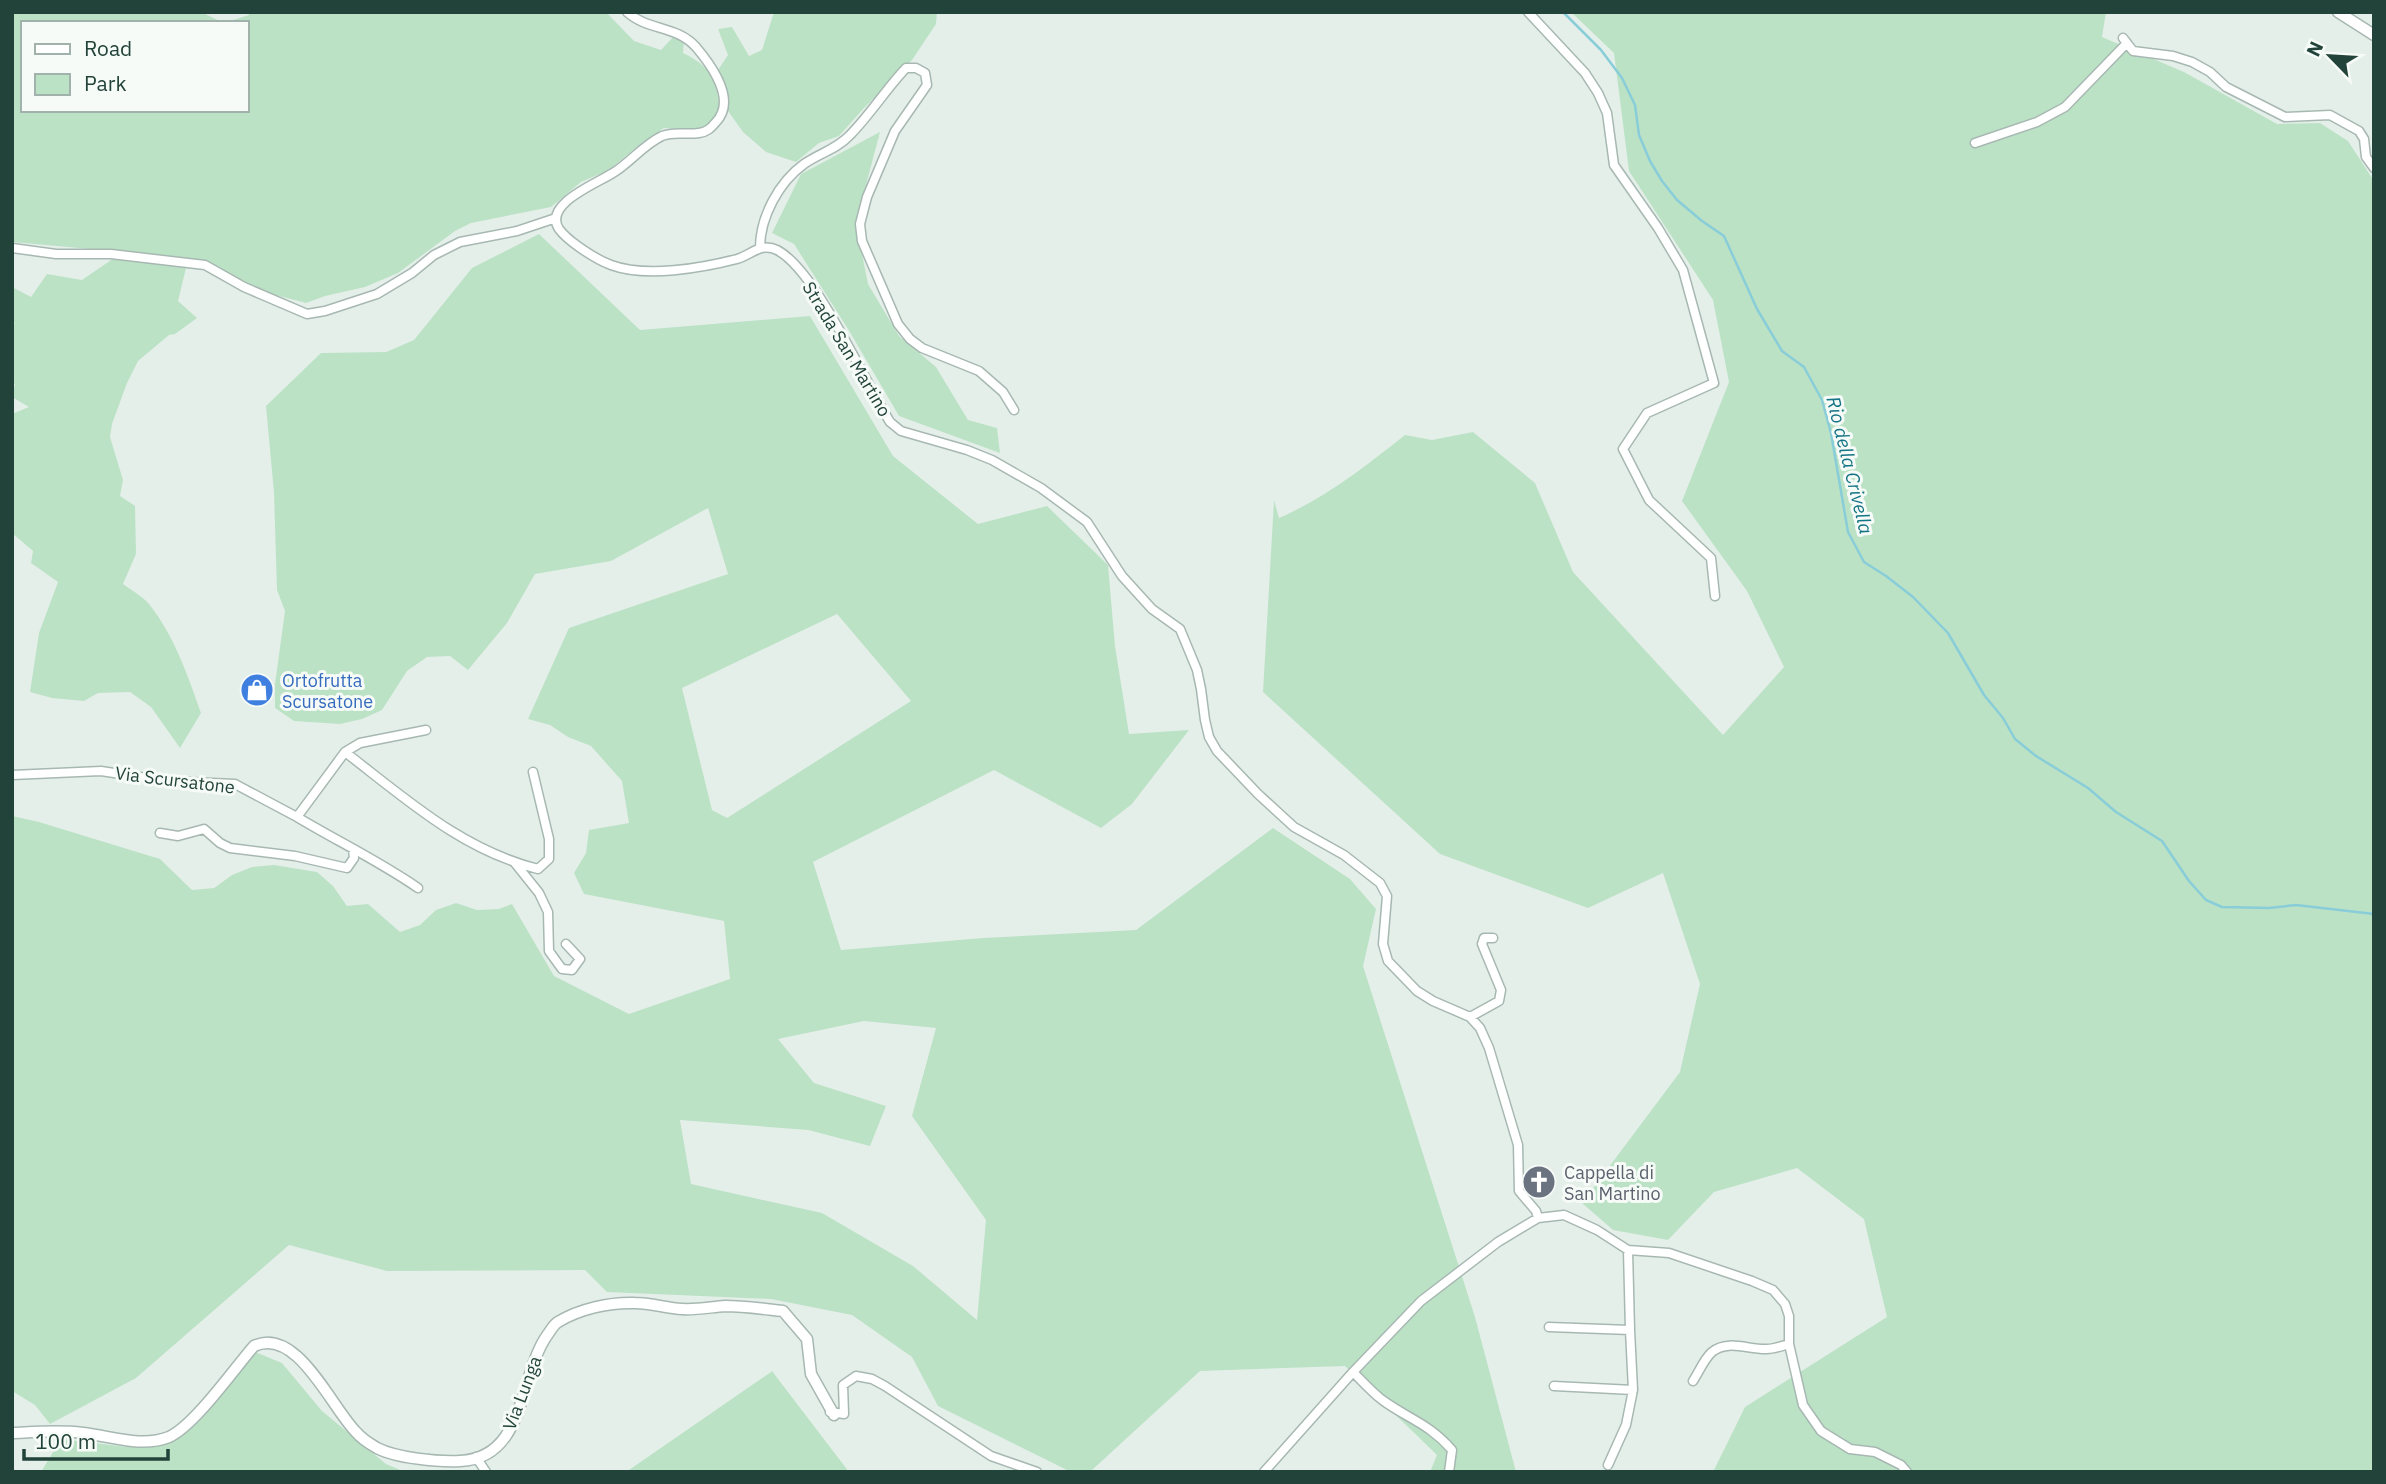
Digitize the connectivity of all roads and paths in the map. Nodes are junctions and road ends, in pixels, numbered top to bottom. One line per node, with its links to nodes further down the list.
1 (626, 12): 7 (street)
2 (1528, 12): 11 (street)
3 (2338, 12): 4 (street)
4 (2374, 35)
5 (1975, 143): 6 (street)
6 (2374, 168)
7 (556, 218): 8 (street); 9 (street)
8 (12, 248)
9 (760, 248): 10 (street); 23 (street, Strada San Martino)
10 (1014, 410)
11 (1715, 596)
12 (426, 730): 13 (street)
13 (345, 752): 16 (street); 19 (street)
14 (533, 772): 19 (street)
15 (12, 775): 16 (street, Via Scursatone)
16 (297, 817): 18 (street, Via Scursatone)
17 (160, 832): 18 (street)
18 (353, 849): 20 (street, Via Scursatone)
19 (515, 863): 22 (street)
20 (418, 888)
21 (1493, 938): 23 (street)
22 (566, 944)
23 (1470, 1017): 24 (street)
24 (1538, 1217): 25 (street); 29 (street)
25 (1628, 1250): 27 (street); 28 (street)
26 (1549, 1326): 27 (street)
27 (1630, 1330): 32 (street)
28 (1789, 1344): 30 (street); 41 (street)
29 (1353, 1372): 39 (street); 40 (street)
30 (1693, 1381)
31 (1554, 1386): 32 (street)
32 (1633, 1390): 36 (street)
33 (831, 1413): 35 (street, Via Lunga); 38 (street)
34 (12, 1433): 35 (street, Via Lunga)
35 (476, 1457): 37 (street)
36 (1608, 1465)
37 (486, 1472)
38 (1037, 1472)
39 (1264, 1472)
40 (1450, 1472)
41 (1907, 1472)

